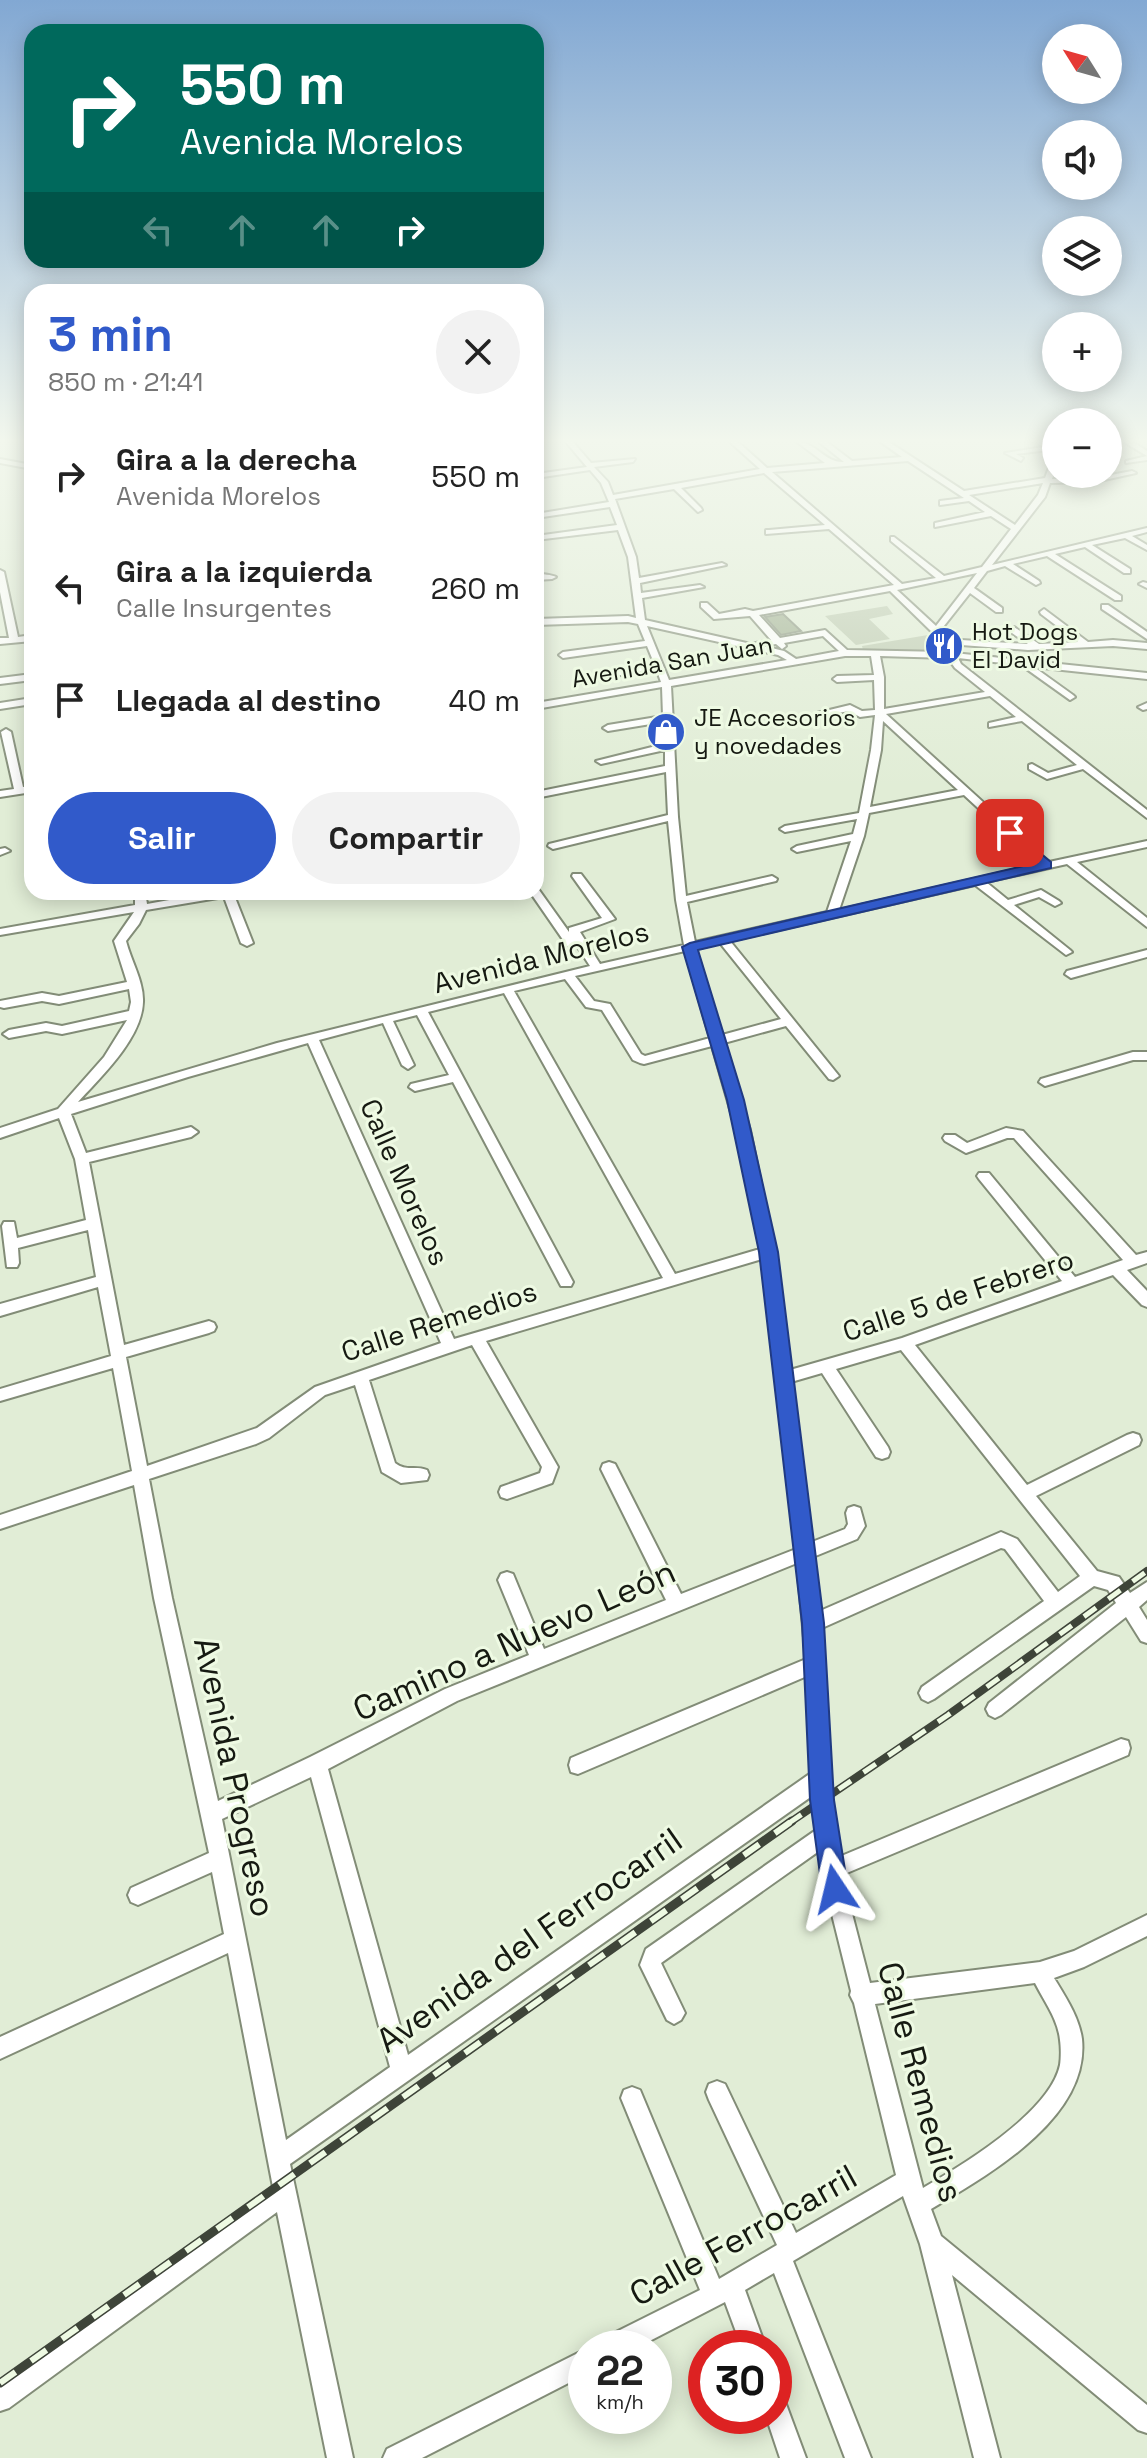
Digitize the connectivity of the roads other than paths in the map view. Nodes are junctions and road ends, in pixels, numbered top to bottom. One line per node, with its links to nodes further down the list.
1 (632, 557): 16 (street, Calle Remedios)
2 (862, 557): 19 (street)
3 (915, 557): 15 (street)
4 (994, 557): 10 (street)
5 (1038, 557): 8 (street)
6 (1053, 557): 22 (street)
7 (1105, 557): 11 (street)
8 (1007, 564): 10 (street); 17 (street)
9 (722, 565): 16 (street)
10 (984, 570): 15 (street); 20 (street)
11 (1127, 571)
12 (0, 572): 34 (street)
13 (552, 577): 14 (street)
14 (544, 578)
15 (942, 579): 19 (street)
16 (635, 581): 21 (street, Calle Remedios)
17 (1036, 583)
18 (700, 587): 21 (street)
19 (896, 588): 27 (street); 30 (street)
20 (970, 589): 25 (street); 30 (street)
21 (639, 596): 28 (street, Calle Remedios)
22 (1118, 598)
23 (704, 605): 27 (street)
24 (1105, 607): 32 (street)
25 (999, 610)
26 (1044, 612): 39 (street)
27 (753, 614): 36 (street)
28 (641, 621): 29 (street); 38 (street, Calle Remedios); 43 (street)
29 (544, 622)
30 (936, 631): 37 (street)
31 (1001, 631): 40 (street)
32 (1147, 636)
33 (24, 639): 34 (street)
34 (14, 640): 35 (street)
35 (0, 641)
36 (778, 641): 43 (street); 44 (street); 49 (street)
37 (943, 641): 40 (street); 47 (street)
38 (650, 643): 46 (street); 52 (street, Calle Remedios)
39 (1086, 644): 40 (street); 41 (street)
40 (1036, 646)
41 (1131, 646): 42 (street); 48 (street)
42 (1147, 646)
43 (747, 647): 50 (street)
44 (845, 653): 45 (street, Avenida San Juan); 49 (street, Avenida San Juan)
45 (875, 653): 47 (street, Avenida San Juan); 55 (street)
46 (563, 655)
47 (950, 655): 51 (street, Avenida San Juan); 62 (street)
48 (1147, 655)
49 (815, 657): 50 (street, Avenida San Juan)
50 (794, 661): 60 (street, Avenida San Juan)
51 (1021, 661): 53 (street, Avenida San Juan); 63 (street)
52 (659, 665): 58 (street); 60 (street, Calle Remedios)
53 (1128, 674): 54 (street, Avenida San Juan); 61 (street)
54 (1147, 676)
55 (880, 677): 57 (street); 68 (street)
56 (24, 678): 59 (street)
57 (837, 679)
58 (580, 680)
59 (0, 681)
60 (666, 683): 65 (street, Avenida San Juan); 69 (street, Calle Remedios)
61 (1147, 687)
62 (992, 693): 68 (street); 70 (street)
63 (1070, 697)
64 (24, 702): 66 (street)
65 (544, 705)
66 (0, 706)
67 (822, 713): 68 (street)
68 (881, 713): 81 (street); 86 (street)
69 (669, 718): 72 (street); 74 (street, Calle Remedios)
70 (1023, 718): 71 (street); 76 (street)
71 (992, 725)
72 (608, 728)
73 (6, 732): 80 (street)
74 (670, 746): 75 (street); 78 (street, Calle Remedios)
75 (601, 761)
76 (1083, 766): 77 (street); 85 (street)
77 (1032, 767)
78 (670, 768): 82 (street); 88 (street, Calle Remedios)
79 (24, 790): 80 (street)
80 (19, 791): 83 (street)
81 (965, 792): 86 (street); 96 (street)
82 (544, 793)
83 (0, 794)
84 (1147, 805): 85 (street)
85 (1135, 808): 87 (street)
86 (863, 811): 89 (street); 90 (street); 91 (street)
87 (1147, 815)
88 (673, 817): 93 (street); 104 (street, Calle Remedios)
89 (802, 818)
90 (785, 829)
91 (859, 836): 94 (street); 108 (street)
92 (1147, 844): 95 (street, Avenida Morelos)
93 (553, 846)
94 (797, 849)
95 (1068, 860): 96 (street, Avenida Morelos); 109 (street)
96 (1046, 865): 99 (street, Avenida Morelos)
97 (577, 876): 116 (street)
98 (772, 879): 104 (street)
99 (977, 881): 106 (street); 108 (street, Avenida Morelos)
100 (141, 900): 107 (street)
101 (189, 900): 107 (street)
102 (233, 900): 112 (street)
103 (541, 900): 116 (street)
104 (681, 900): 113 (street, Calle Remedios)
105 (1055, 903): 106 (street)
106 (1006, 904): 114 (street)
107 (143, 909): 110 (street); 119 (street)
108 (832, 915): 111 (street, Avenida Morelos)
109 (1147, 924)
110 (0, 932)
111 (723, 940): 113 (street, Avenida Morelos); 125 (street)
112 (247, 943)
113 (690, 947): 116 (street, Avenida Morelos); 128 (street, Calle Remedios)
114 (1066, 952)
115 (1147, 953): 118 (street)
116 (592, 967): 117 (street, Avenida Morelos)
117 (567, 974): 120 (street, Avenida Morelos); 128 (street)
118 (1071, 974)
119 (133, 984): 121 (street); 123 (street)
120 (507, 989): 122 (street, Avenida Morelos); 149 (street)
121 (4, 1004)
122 (421, 1011): 124 (street, Avenida Morelos); 132 (street)
123 (135, 1014): 126 (street); 135 (street)
124 (387, 1020): 127 (street, Avenida Morelos); 130 (street)
125 (789, 1021): 128 (street); 131 (street)
126 (9, 1034)
127 (312, 1039): 135 (street, Avenida Morelos); 157 (street, Calle Morelos)
128 (718, 1040): 144 (street, Calle Remedios)
129 (1147, 1056): 133 (street)
130 (408, 1065)
131 (833, 1076)
132 (458, 1077): 134 (street); 150 (street)
133 (1045, 1082)
134 (415, 1087)
135 (63, 1111): 137 (street, Avenida Morelos); 139 (street, Avenida Progreso)
136 (191, 1132): 139 (street)
137 (0, 1133)
138 (950, 1138): 145 (street)
139 (82, 1159): 141 (street, Avenida Progreso)
140 (984, 1176): 151 (street)
141 (94, 1223): 143 (street); 148 (street, Avenida Progreso)
142 (9, 1226): 143 (street)
143 (11, 1245): 146 (street)
144 (768, 1252): 149 (street, Calle Remedios); 161 (street, Calle Remedios)
145 (1141, 1260): 147 (street, Calle 5 de Febrero)
146 (12, 1263)
147 (1117, 1269): 151 (street, Calle 5 de Febrero); 152 (street)
148 (104, 1280): 153 (street); 158 (street, Avenida Progreso)
149 (672, 1281): 155 (street, Calle Remedios)
150 (566, 1282)
151 (1073, 1284): 156 (street, Calle 5 de Febrero)
152 (1147, 1301)
153 (0, 1310)
154 (209, 1327): 158 (street)
155 (476, 1338): 157 (street, Calle Remedios); 168 (street)
156 (904, 1343): 159 (street, Calle 5 de Febrero); 169 (street)
157 (450, 1346): 160 (street, Calle Remedios)
158 (118, 1357): 162 (street); 166 (street, Avenida Progreso)
159 (826, 1366): 161 (street, Calle 5 de Febrero); 164 (street)
160 (361, 1378): 166 (street, Calle Remedios); 167 (street)
161 (784, 1378): 172 (street, Calle Remedios)
162 (0, 1395)
163 (1133, 1440): 169 (street)
164 (882, 1452)
165 (609, 1469): 176 (street)
166 (140, 1474): 171 (street, Calle Remedios); 189 (street, Avenida Progreso)
167 (421, 1475)
168 (507, 1492)
169 (1024, 1494): 173 (street)
170 (854, 1513): 172 (street, Camino a Nuevo León)
171 (0, 1522)
172 (803, 1553): 176 (street, Camino a Nuevo León); 179 (street, Calle Remedios)
173 (1092, 1578): 177 (street); 178 (street)
174 (507, 1580): 181 (street)
175 (1147, 1590): 178 (street)
176 (676, 1603): 181 (street, Camino a Nuevo León)
177 (1057, 1604): 179 (street); 183 (street)
178 (1127, 1605): 180 (street); 184 (street)
179 (813, 1623): 182 (street, Calle Remedios)
180 (1147, 1635)
181 (539, 1659): 186 (street, Camino a Nuevo León)
182 (816, 1663): 187 (street); 188 (street, Calle Remedios)
183 (928, 1693)
184 (995, 1709)
185 (1121, 1748): 192 (street)
186 (317, 1764): 189 (street, Camino a Nuevo León); 200 (street)
187 (578, 1765)
188 (821, 1778): 190 (street, Calle Remedios); 200 (street, Avenida del Ferrocarril)
189 (211, 1814): 191 (street, Avenida Progreso)
190 (825, 1835): 192 (street, Calle Remedios); 198 (street)
191 (219, 1859): 193 (street); 195 (street, Avenida Progreso)
192 (831, 1870): 197 (street, Calle Remedios)
193 (138, 1895)
194 (1147, 1925): 196 (street)
195 (234, 1940): 199 (street); 203 (street, Avenida Progreso)
196 (1040, 1972): 197 (street); 206 (street)
197 (860, 1995): 204 (street, Calle Remedios)
198 (674, 2013)
199 (0, 2048)
200 (402, 2071): 203 (street, Avenida del Ferrocarril)
201 (717, 2092): 208 (street)
202 (632, 2098): 209 (street)
203 (278, 2159): 205 (street, Avenida Progreso)
204 (909, 2180): 206 (street, Calle Remedios); 208 (street, Calle Ferrocarril)
205 (284, 2193): 213 (street); 216 (street, Avenida Progreso)
206 (917, 2204): 207 (street, Calle Remedios)
207 (932, 2244): 214 (street); 220 (street, Calle Remedios)
208 (786, 2253): 209 (street, Calle Ferrocarril); 219 (street)
209 (722, 2290): 210 (street, Calle Ferrocarril); 211 (street)
210 (645, 2330)
211 (744, 2330)
212 (568, 2370): 217 (street)
213 (0, 2399)
214 (1147, 2421)
215 (784, 2434): 218 (street)
216 (340, 2458)
217 (396, 2458)
218 (793, 2458)
219 (858, 2458)
220 (987, 2458)

